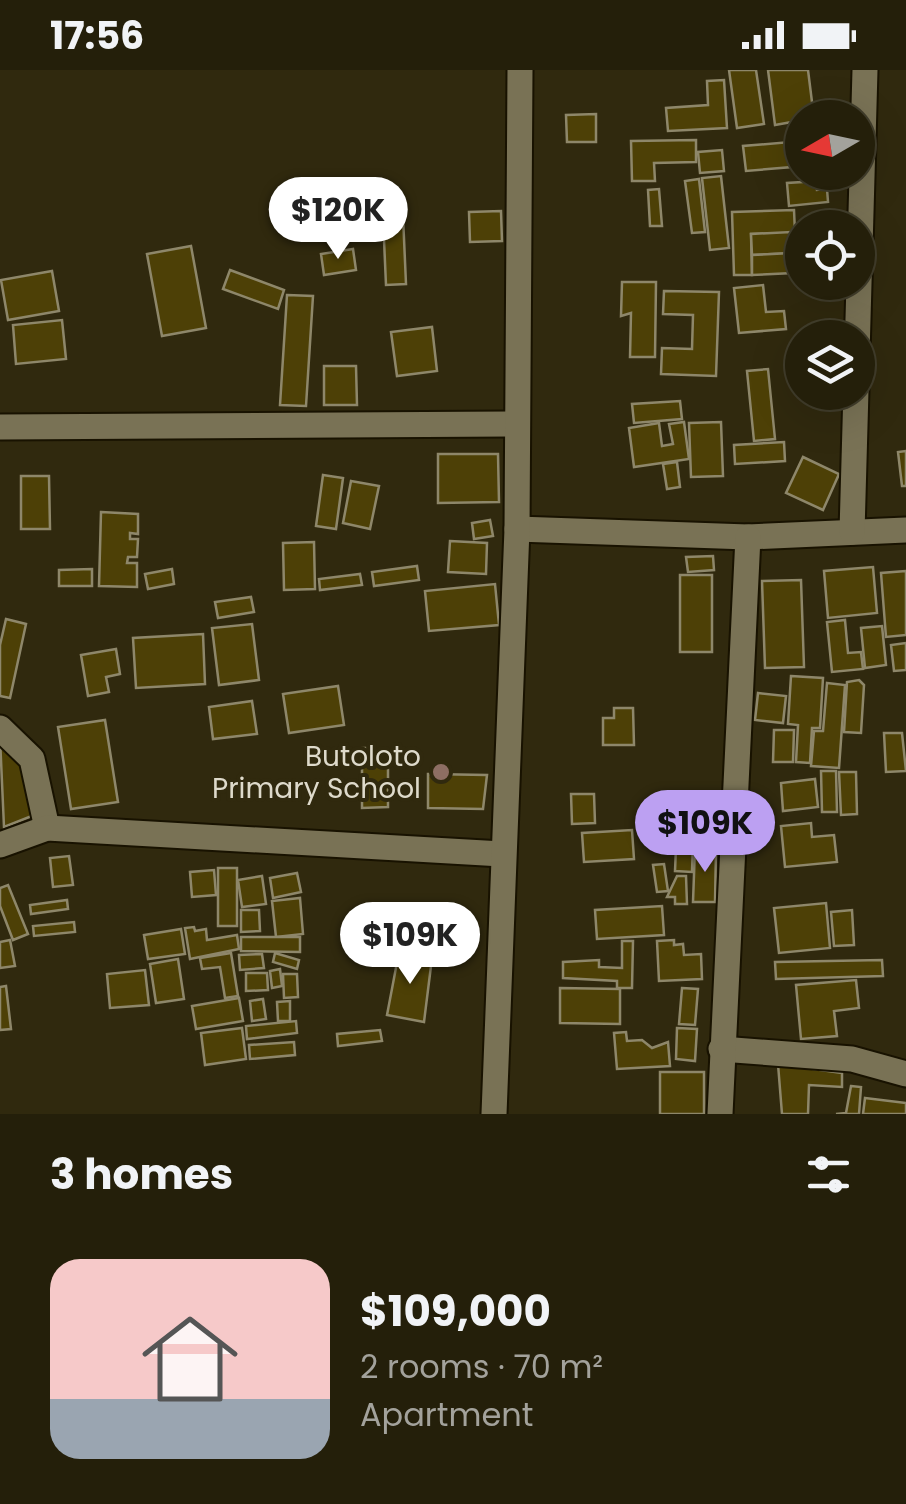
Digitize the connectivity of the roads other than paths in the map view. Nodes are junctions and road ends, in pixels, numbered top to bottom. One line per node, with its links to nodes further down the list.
1 (520, 70): 3 (street)
2 (865, 70): 7 (street)
3 (518, 424): 4 (street); 5 (street)
4 (0, 426)
5 (517, 529): 8 (street); 12 (street)
6 (906, 530): 7 (street)
7 (852, 532): 8 (street)
8 (748, 537): 13 (street)
9 (0, 728): 10 (street)
10 (47, 828): 11 (street); 12 (street)
11 (0, 844)
12 (502, 854): 15 (street)
13 (722, 1048): 14 (street); 16 (street)
14 (906, 1074)
15 (494, 1114)
16 (720, 1114)

